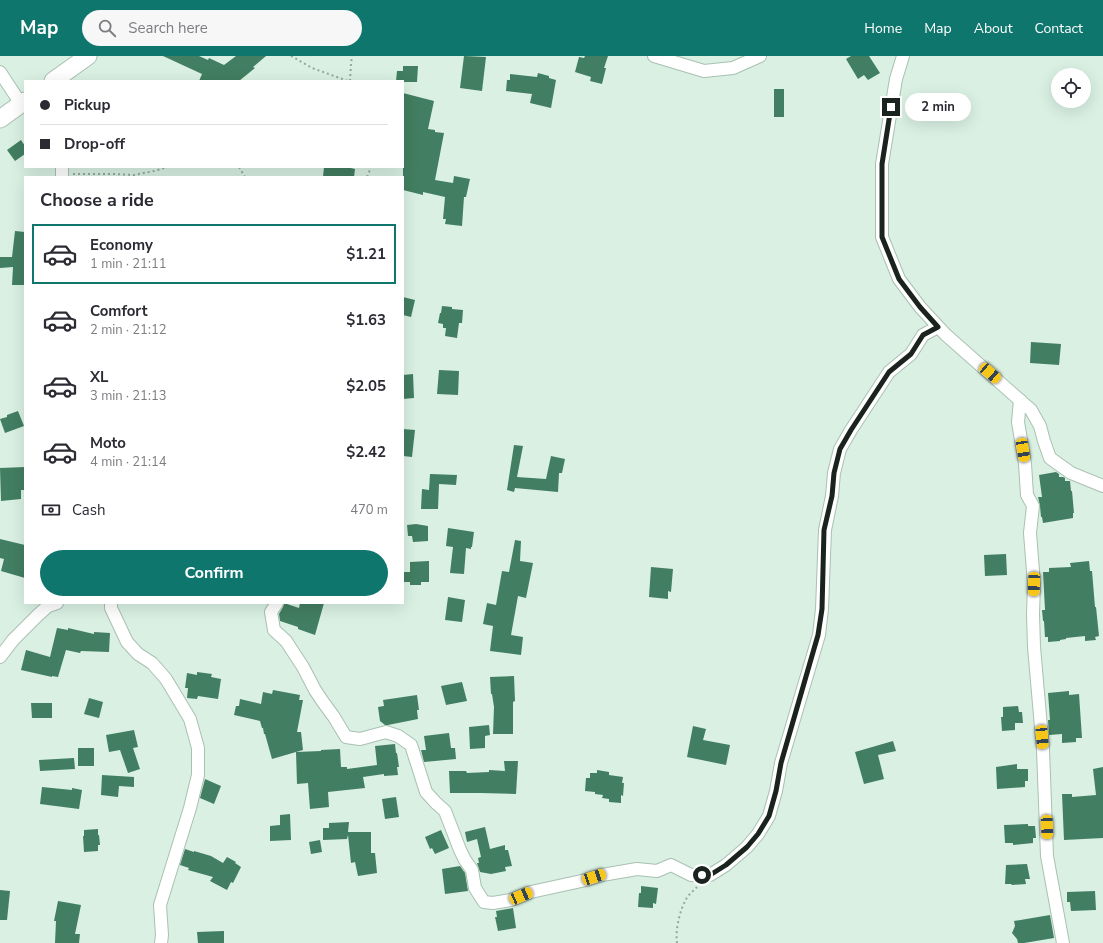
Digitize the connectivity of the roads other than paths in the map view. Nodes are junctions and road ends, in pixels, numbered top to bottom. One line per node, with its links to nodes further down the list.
1 (88, 56): 6 (main road)
2 (654, 56): 3 (street)
3 (760, 56)
4 (903, 56): 9 (street)
5 (0, 72): 7 (street)
6 (54, 80)
7 (24, 103): 8 (main road)
8 (0, 119)
9 (938, 327): 10 (street); 14 (street)
10 (1020, 400): 11 (street); 17 (street)
11 (1103, 486)
12 (54, 604): 15 (street)
13 (111, 604): 16 (street)
14 (276, 604)
15 (0, 657)
16 (161, 943)
17 (1063, 943)

